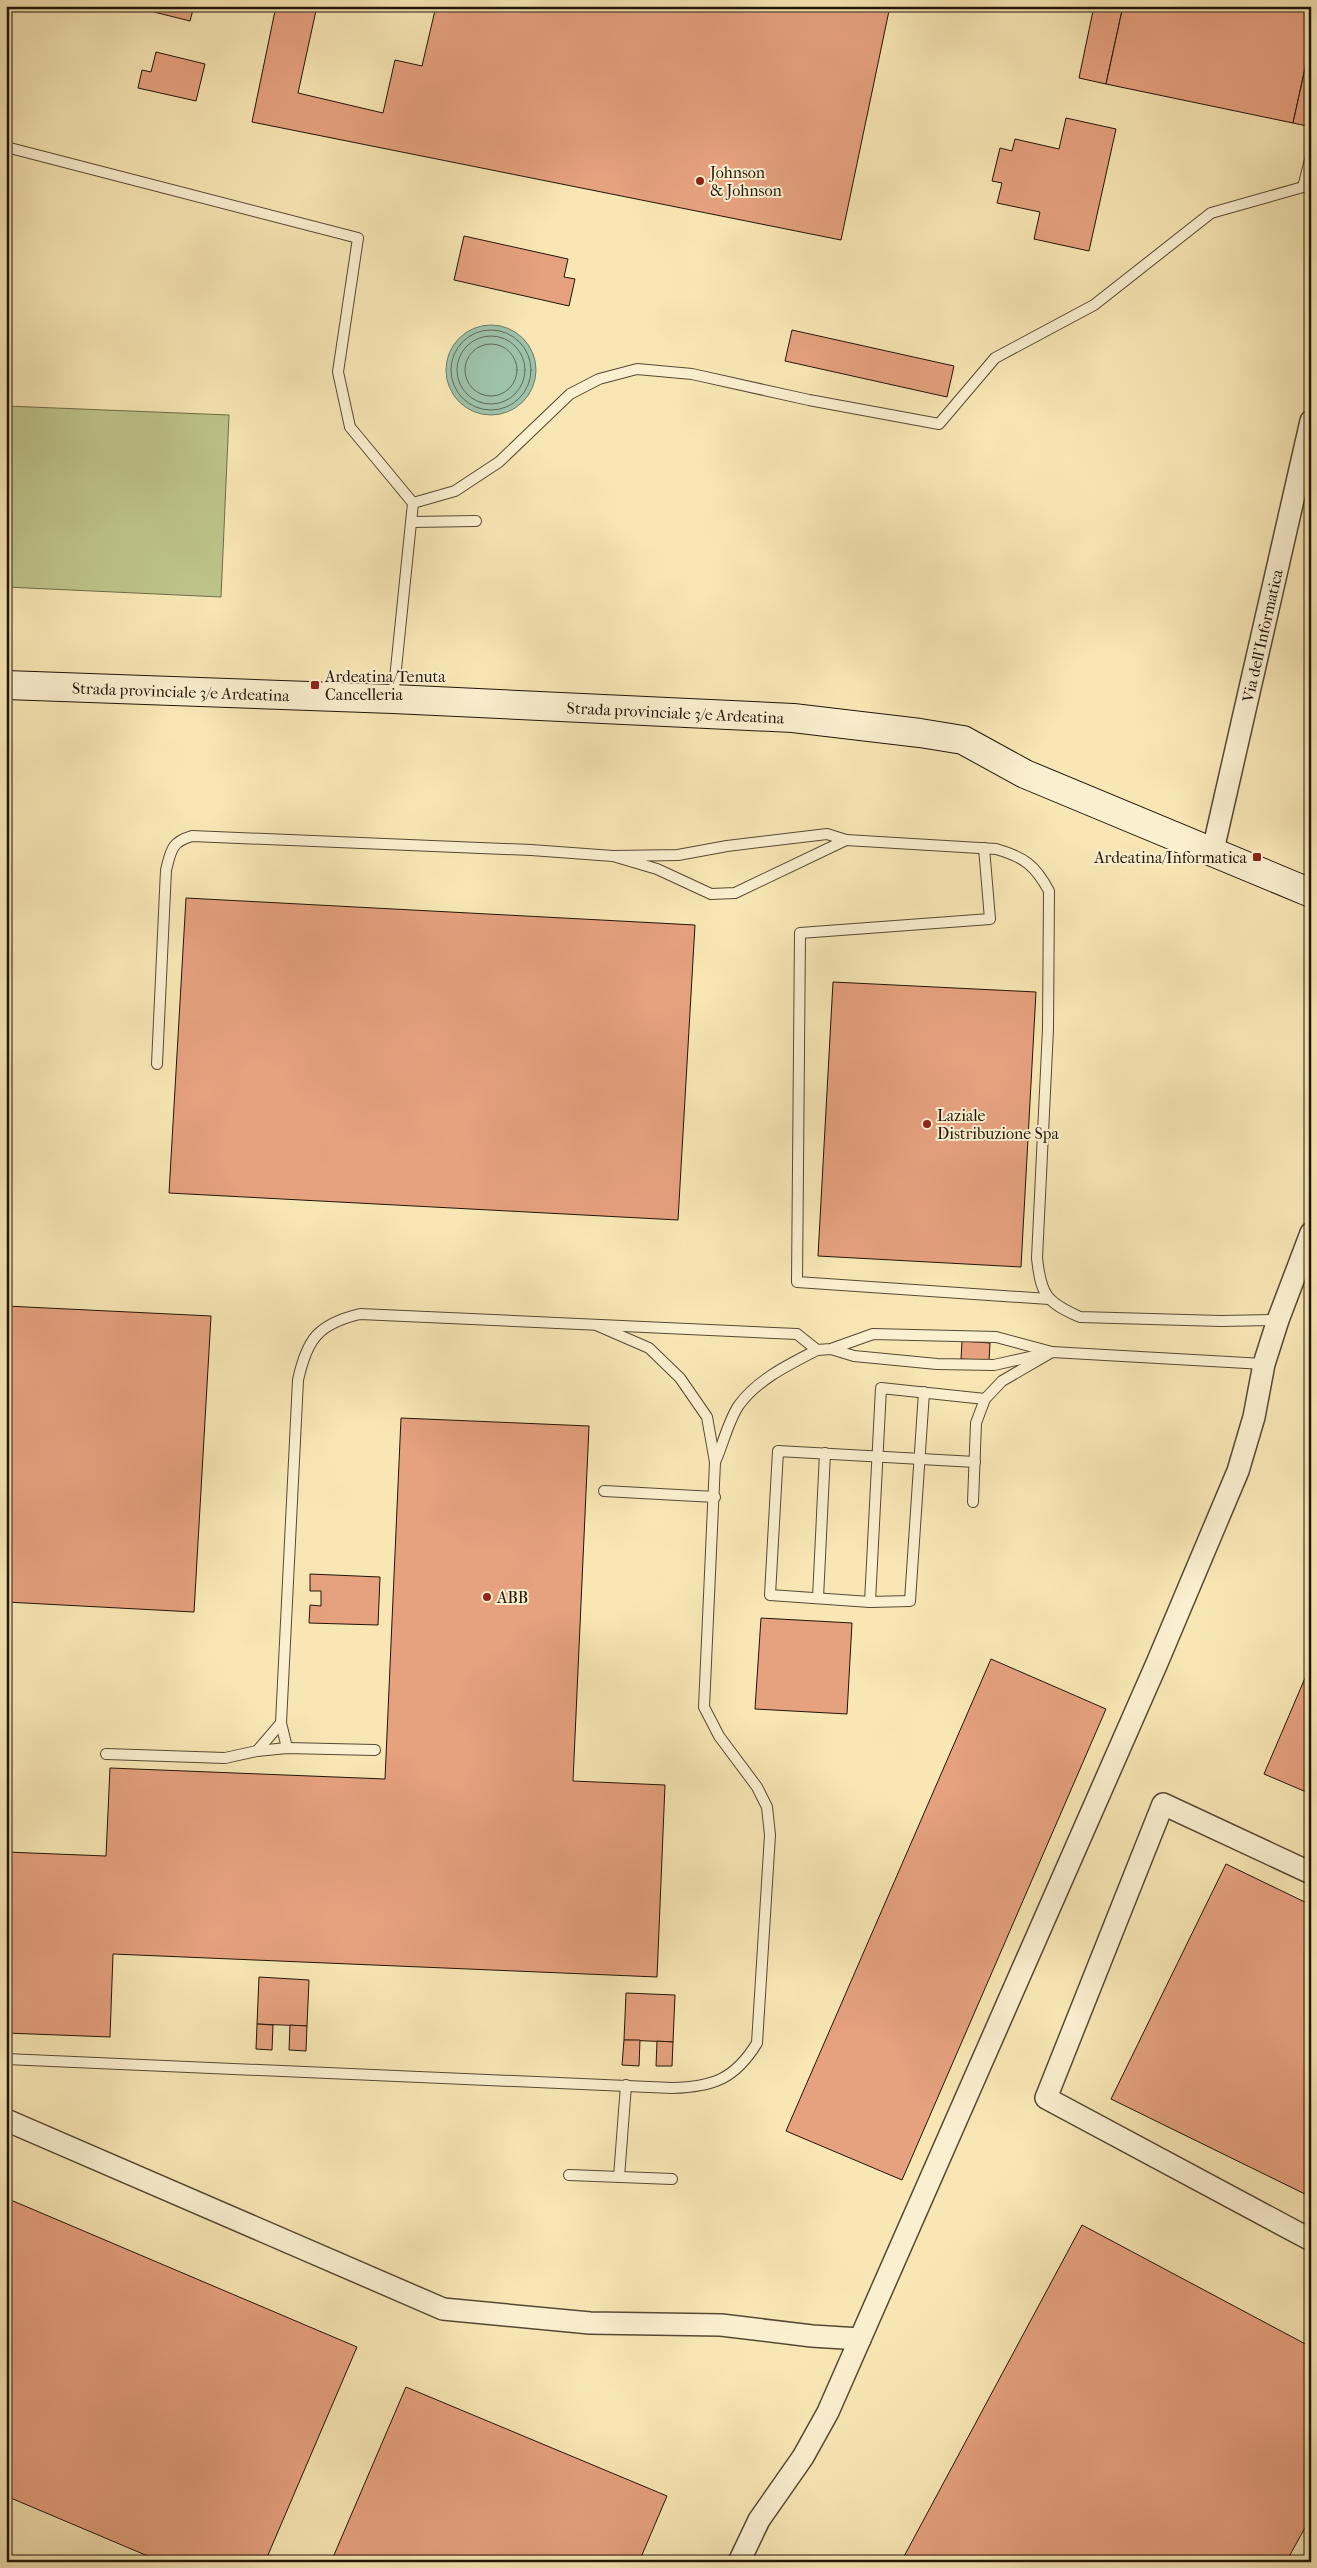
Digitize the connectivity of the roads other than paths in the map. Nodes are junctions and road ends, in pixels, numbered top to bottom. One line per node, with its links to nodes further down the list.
1 (6, 147): 4 (lane)
2 (1311, 156): 4 (lane)
3 (1311, 422): 11 (street, Via dell'Informatica)
4 (413, 503): 6 (lane)
5 (476, 521): 6 (lane)
6 (411, 522): 8 (lane)
7 (6, 685): 8 (main road, Strada provinciale 3/e Ardeatina)
8 (393, 699): 11 (main road, Strada provinciale 3/e Ardeatina)
9 (846, 840): 10 (lane); 12 (lane); 12 (lane)
10 (984, 848): 16 (lane); 16 (lane)
11 (1213, 850): 13 (main road, Strada provinciale 3/e Ardeatina)
12 (613, 856): 14 (lane)
13 (1311, 893)
14 (157, 1064)
15 (1311, 1233): 17 (street)
16 (1049, 1299): 17 (lane)
17 (1278, 1320): 22 (street)
18 (596, 1325): 20 (lane); 28 (lane); 35 (lane)
19 (831, 1349): 20 (lane); 21 (lane); 21 (lane)
20 (817, 1350): 28 (lane)
21 (1052, 1352): 22 (lane); 24 (lane)
22 (1264, 1364): 48 (street)
23 (924, 1392): 24 (lane); 26 (lane); 27 (lane)
24 (985, 1399): 29 (lane)
25 (825, 1453): 26 (lane); 33 (lane); 33 (lane)
26 (877, 1456): 27 (lane); 34 (lane)
27 (920, 1459): 29 (lane); 34 (lane)
28 (715, 1462): 31 (lane)
29 (975, 1462): 32 (lane)
30 (604, 1491): 31 (lane)
31 (715, 1497): 42 (lane)
32 (973, 1502)
33 (818, 1598): 34 (lane)
34 (870, 1602)
35 (281, 1723): 36 (lane); 38 (lane)
36 (287, 1748): 37 (lane); 38 (lane)
37 (375, 1750)
38 (257, 1751): 39 (lane)
39 (106, 1754)
40 (1311, 1873): 47 (street)
41 (6, 2059): 42 (lane)
42 (626, 2085): 45 (lane)
43 (6, 2120): 48 (street)
44 (569, 2175): 45 (lane)
45 (619, 2177): 46 (lane)
46 (672, 2179)
47 (1311, 2240)
48 (860, 2339): 49 (street)
49 (739, 2562)

